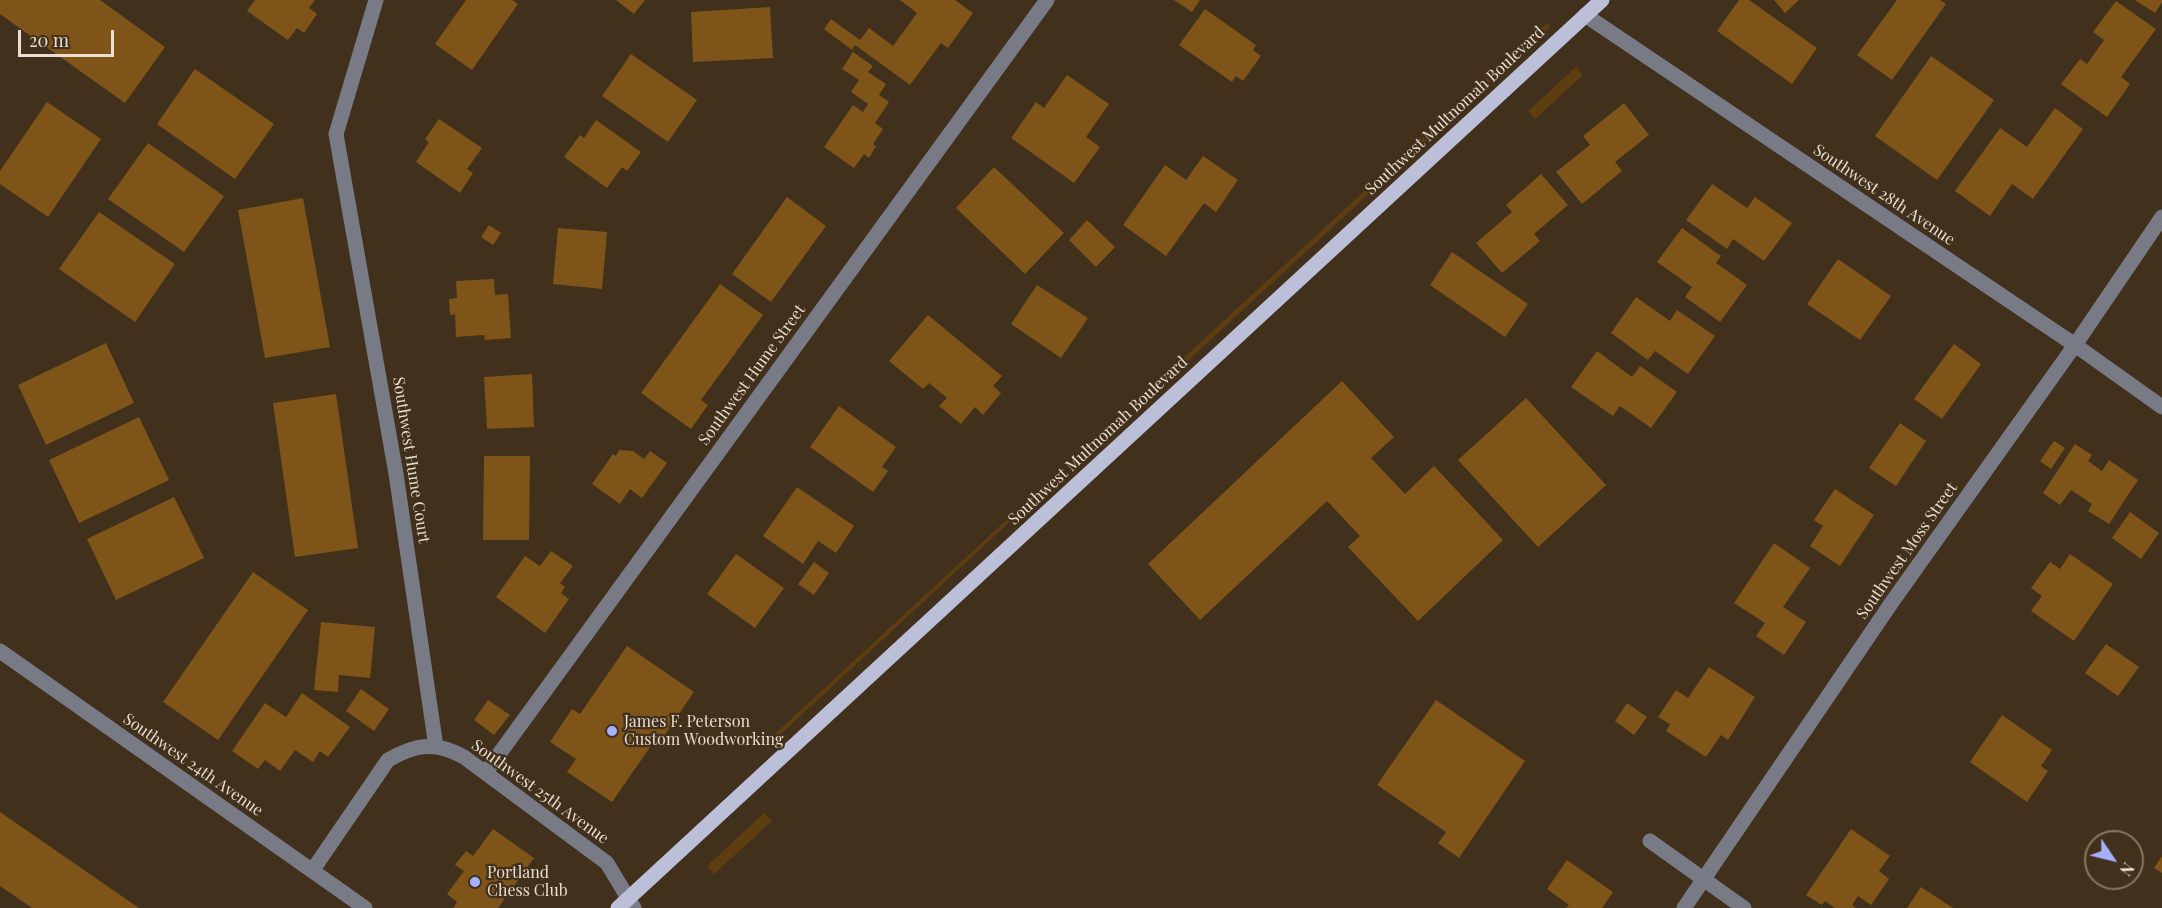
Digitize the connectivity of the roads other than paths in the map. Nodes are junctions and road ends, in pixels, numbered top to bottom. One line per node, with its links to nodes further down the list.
1 (376, 0): 9 (street, Southwest Hume Court)
2 (1047, 0): 10 (street, Southwest Hume Street)
3 (1602, 0): 4 (main road, Southwest Multnomah Boulevard)
4 (1586, 15): 6 (street, Southwest 28th Avenue); 14 (main road, Southwest Multnomah Boulevard)
5 (2162, 217): 6 (street, Southwest Moss Street)
6 (2075, 345): 7 (street, Southwest 28th Avenue); 13 (street, Southwest Moss Street)
7 (2162, 407)
8 (0, 651): 12 (street, Southwest 24th Avenue)
9 (436, 747): 10 (street, Southwest 25th Avenue); 12 (street)
10 (486, 772): 14 (street, Southwest 25th Avenue)
11 (1650, 841): 13 (street)
12 (312, 871): 15 (street, Southwest 24th Avenue)
13 (1704, 880): 16 (street, Southwest Moss Street); 17 (street)
14 (627, 905)
15 (365, 908)
16 (1684, 908)
17 (1744, 908)

